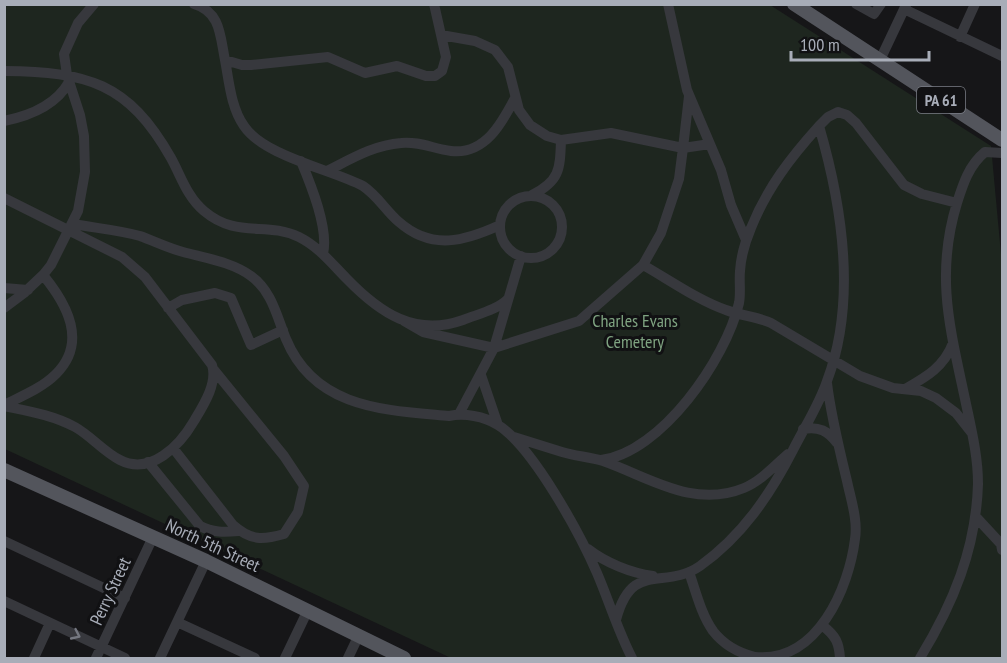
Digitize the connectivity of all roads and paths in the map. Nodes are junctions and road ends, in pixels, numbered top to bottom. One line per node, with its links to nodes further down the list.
1 (94, 4): 16 (street)
2 (194, 4): 13 (street)
3 (434, 4): 10 (street)
4 (668, 4): 17 (street)
5 (794, 4): 14 (main road, PA 61)
6 (856, 4): 7 (street)
7 (881, 4)
8 (975, 4): 11 (street)
9 (905, 6): 11 (street); 14 (street)
10 (441, 35): 13 (street); 18 (street)
11 (960, 37): 12 (street)
12 (1002, 57)
13 (225, 60): 26 (street)
14 (880, 60): 22 (main road, PA 61)
15 (4, 71): 16 (street)
16 (68, 79): 19 (street); 32 (street); 34 (street)
17 (689, 95): 23 (street); 24 (street)
18 (515, 98): 21 (street); 27 (street)
19 (4, 121)
20 (819, 126): 30 (street); 33 (street); 48 (street)
21 (561, 140): 24 (street); 28 (street)
22 (1002, 140)
23 (710, 144): 24 (street); 33 (street)
24 (683, 148): 36 (street)
25 (1002, 153): 30 (street)
26 (301, 161): 27 (street); 34 (street)
27 (327, 171): 31 (street)
28 (532, 195): 31 (street); 35 (street)
29 (4, 198): 32 (street)
30 (957, 204): 46 (street)
31 (500, 225): 35 (street)
32 (70, 227): 37 (street); 42 (street); 45 (street)
33 (746, 240): 43 (street)
34 (323, 254): 44 (street)
35 (521, 256): 40 (street)
36 (643, 265): 43 (street); 47 (street)
37 (43, 275): 39 (street); 53 (street)
38 (4, 288): 39 (street)
39 (28, 290): 41 (street)
40 (508, 299): 44 (street); 47 (street)
41 (4, 308)
42 (168, 308): 45 (street); 49 (street)
43 (736, 313): 48 (street); 64 (street)
44 (404, 321): 47 (street)
45 (283, 330): 56 (street)
46 (953, 343): 52 (street); 59 (street)
47 (494, 348): 50 (street)
48 (834, 361): 51 (street); 52 (street)
49 (214, 370): 62 (street); 68 (street)
50 (481, 375): 56 (street); 57 (street)
51 (827, 383): 58 (street); 61 (street)
52 (905, 389): 59 (street)
53 (33, 391): 54 (street); 55 (street)
54 (4, 405): 55 (street)
55 (32, 412): 65 (street)
56 (459, 414): 57 (street)
57 (498, 425): 60 (street)
58 (804, 429): 61 (street); 63 (street)
59 (973, 435): 67 (street)
60 (512, 436): 64 (street); 71 (street)
61 (839, 446): 82 (street)
62 (173, 448): 65 (street); 68 (street)
63 (793, 450): 64 (street); 74 (street)
64 (601, 460)
65 (148, 462): 68 (street)
66 (4, 470): 69 (main road, North 5th Street)
67 (976, 518): 72 (street); 95 (street)
68 (240, 531)
69 (153, 537): 73 (main road, North 5th Street); 76 (street, Perry Street)
70 (4, 541): 76 (street)
71 (583, 544): 75 (street); 79 (street)
72 (1002, 550)
73 (206, 561): 78 (main road, North 5th Street); 80 (street)
74 (689, 572): 75 (street); 82 (street)
75 (659, 577): 79 (street)
76 (125, 598): 84 (street, Perry Street)
77 (4, 601): 81 (street)
78 (308, 610): 83 (main road, North 5th Street); 90 (street)
79 (616, 620): 93 (street)
80 (177, 622): 88 (street); 89 (street)
81 (50, 623): 84 (street, one-way to 84); 85 (street)
82 (823, 626): 94 (street)
83 (358, 637): 91 (street); 92 (main road, North 5th Street)
84 (102, 647): 86 (street, Perry Street); 87 (street)
85 (34, 658)
86 (96, 658)
87 (125, 658)
88 (160, 658)
89 (255, 658)
90 (285, 658)
91 (348, 658)
92 (404, 658)
93 (632, 658)
94 (840, 658)
95 (920, 658)

